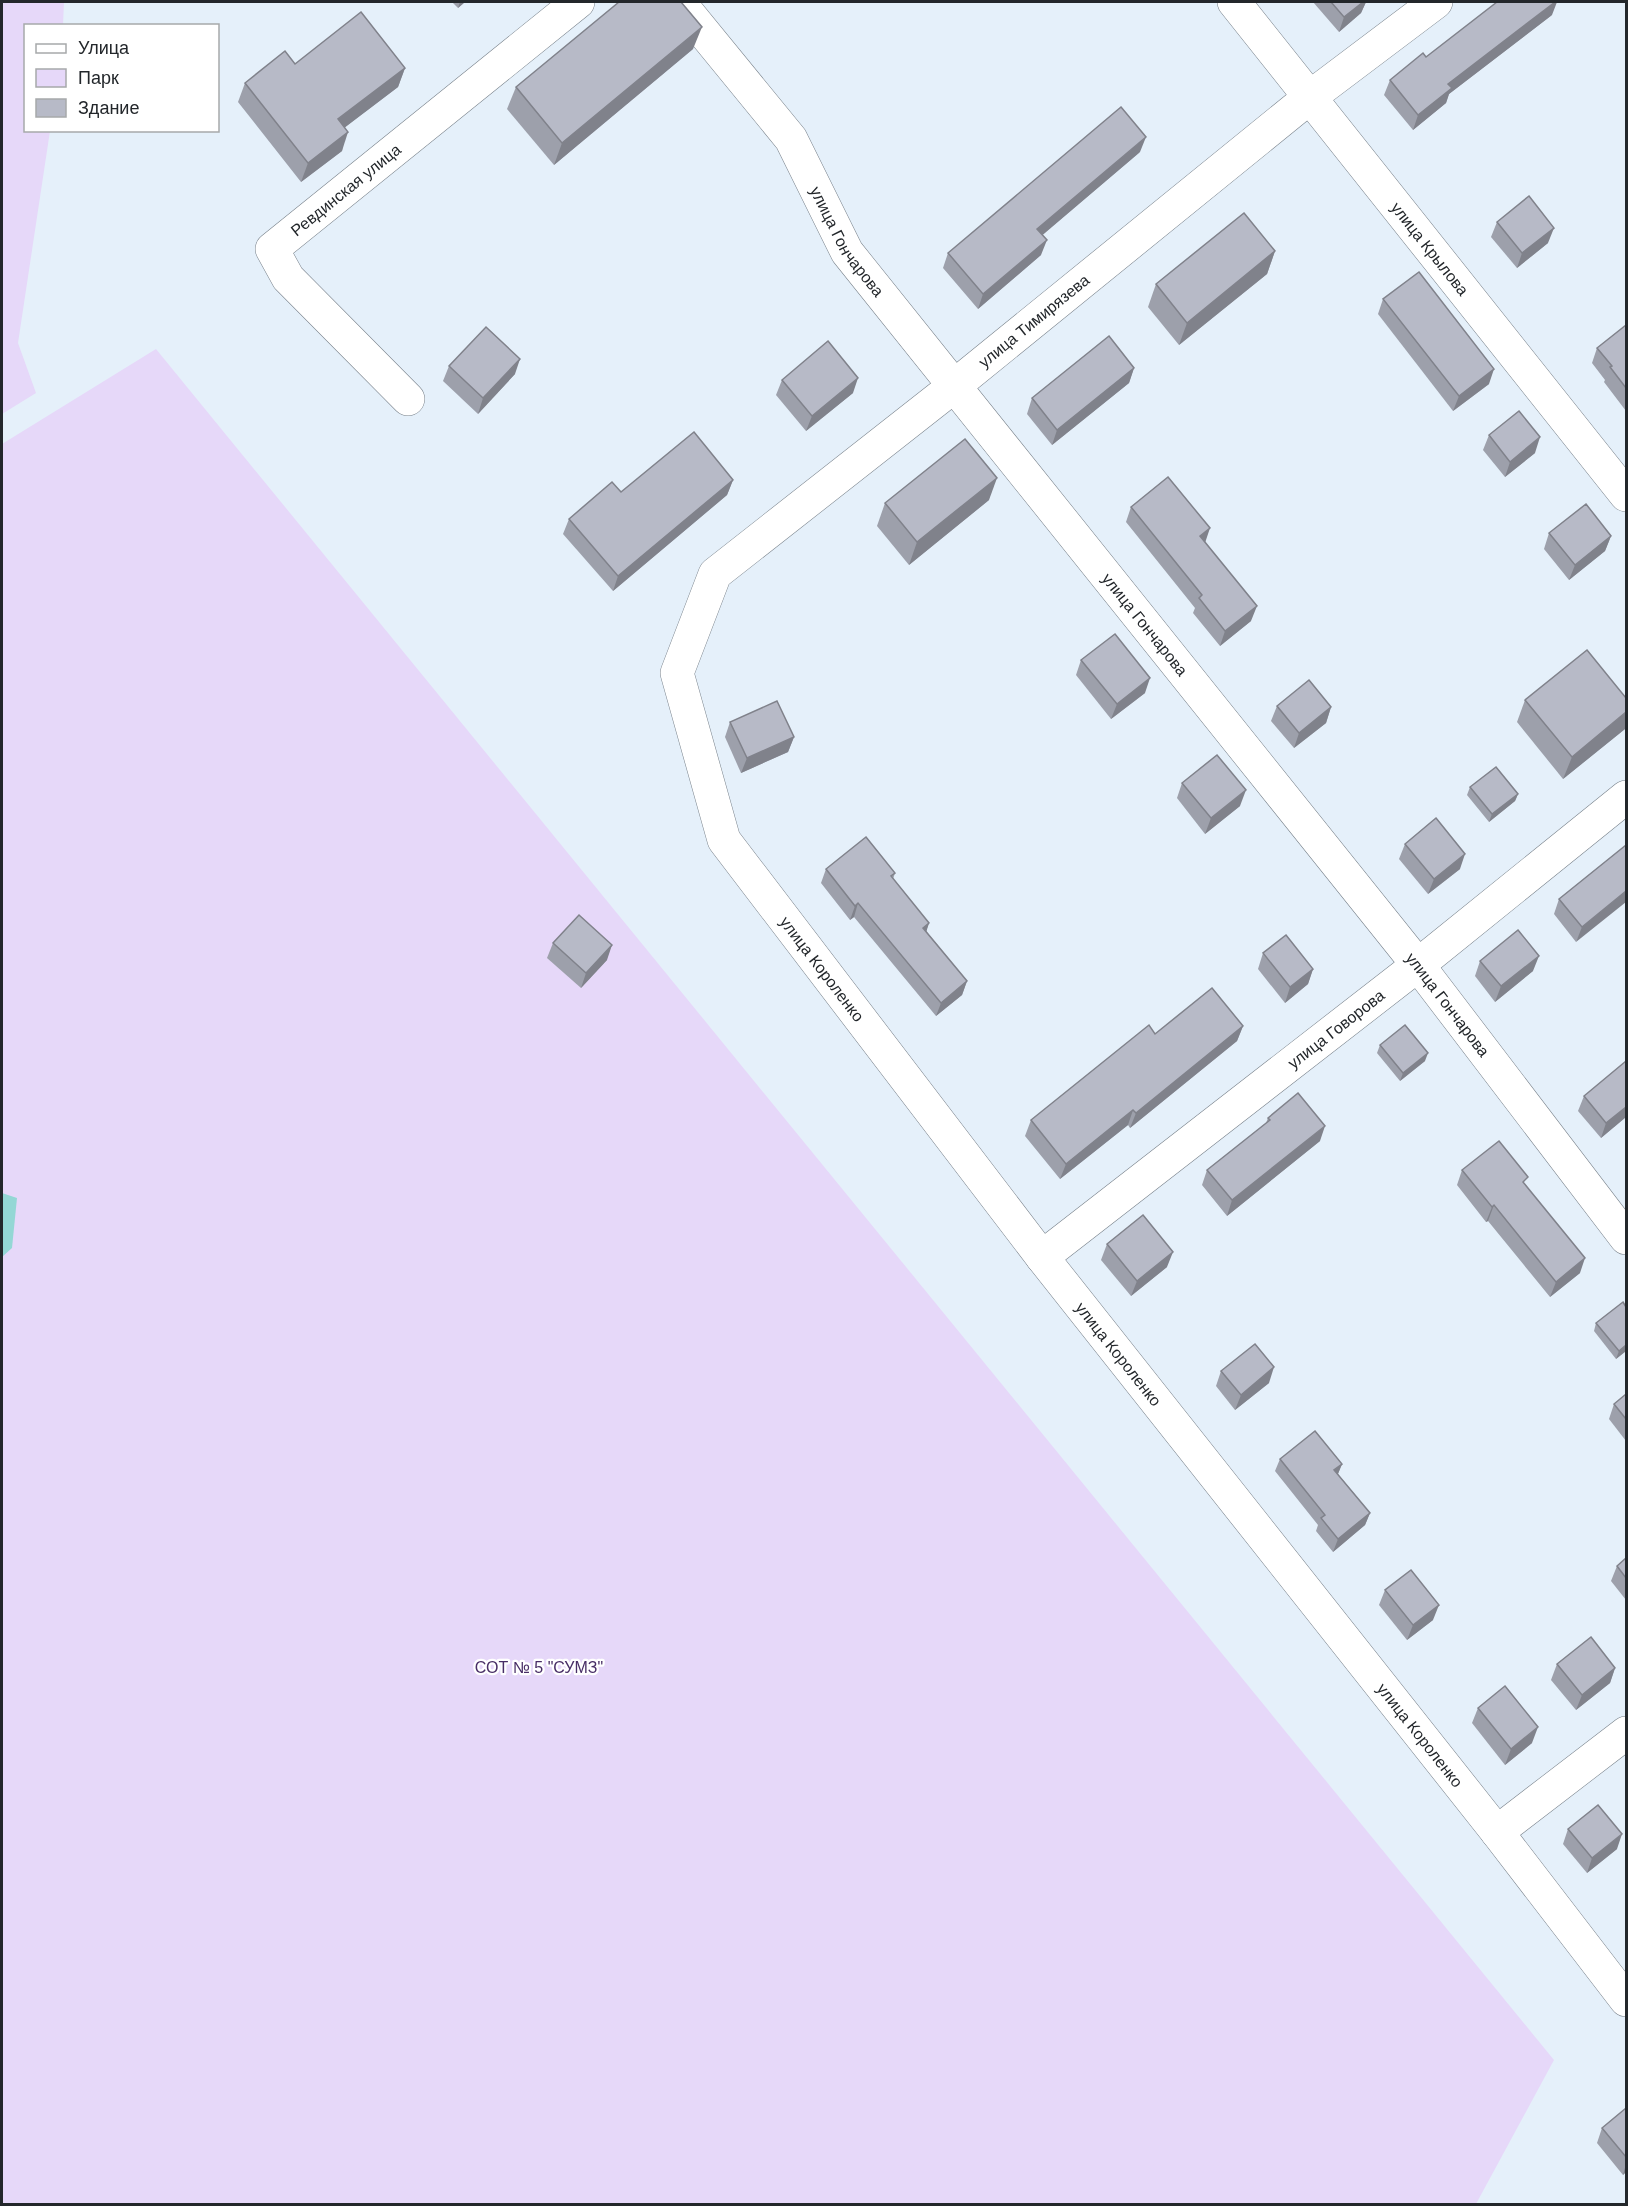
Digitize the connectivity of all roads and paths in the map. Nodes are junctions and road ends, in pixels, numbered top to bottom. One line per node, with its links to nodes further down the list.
1 (578, 2): 7 (street, Ревдинская улица)
2 (679, 2): 6 (street, улица Гончарова)
3 (1234, 2): 5 (street, улица Крылова)
4 (1436, 2): 5 (street, улица Тимирязева)
5 (1310, 97): 6 (street, улица Тимирязева); 8 (street, улица Крылова)
6 (953, 387): 9 (street, улица Тимирязева); 11 (street, улица Гончарова)
7 (408, 399)
8 (1626, 495)
9 (677, 673): 13 (street, улица Короленко)
10 (1626, 797): 11 (street, улица Говорова)
11 (1418, 965): 12 (street, улица Гончарова); 13 (street, улица Говорова)
12 (1626, 1238)
13 (1042, 1257): 15 (street, улица Короленко)
14 (1626, 1733): 15 (street)
15 (1497, 1832): 16 (street, улица Короленко)
16 (1626, 2001)

